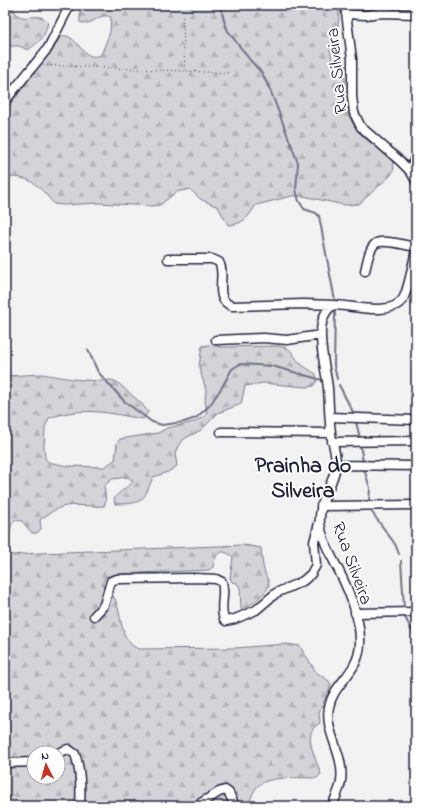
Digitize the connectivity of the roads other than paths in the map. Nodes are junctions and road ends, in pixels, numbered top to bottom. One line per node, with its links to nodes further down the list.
1 (70, 5): 5 (street)
2 (345, 5): 3 (street, Rua Silveira)
3 (346, 14): 4 (street); 7 (street, Rua Silveira)
4 (416, 14)
5 (5, 101)
6 (416, 155): 7 (street)
7 (410, 171): 8 (street, Rua Silveira)
8 (416, 181)
9 (416, 247): 12 (street)
10 (416, 251): 13 (street)
11 (168, 259): 13 (street)
12 (365, 270)
13 (334, 305): 14 (street, Rua Silveira)
14 (321, 335): 15 (street); 16 (street, Rua Silveira)
15 (216, 340)
16 (330, 417): 17 (street); 19 (street, Rua Silveira)
17 (416, 420)
18 (221, 432): 19 (street)
19 (331, 433): 21 (street, Rua Silveira)
20 (416, 441): 21 (street)
21 (332, 442): 22 (street, Rua Silveira)
22 (336, 465): 23 (street); 25 (street, Rua Silveira)
23 (416, 466)
24 (416, 505): 25 (street)
25 (321, 506): 26 (street, Rua Silveira)
26 (320, 522): 28 (street, Rua Silveira); 29 (street)
27 (416, 612): 28 (street)
28 (355, 613): 36 (street, Rua Silveira)
29 (94, 616)
30 (66, 750): 33 (street)
31 (26, 762): 32 (street)
32 (5, 763)
33 (80, 806)
34 (196, 806): 35 (street)
35 (235, 806)
36 (332, 806)

